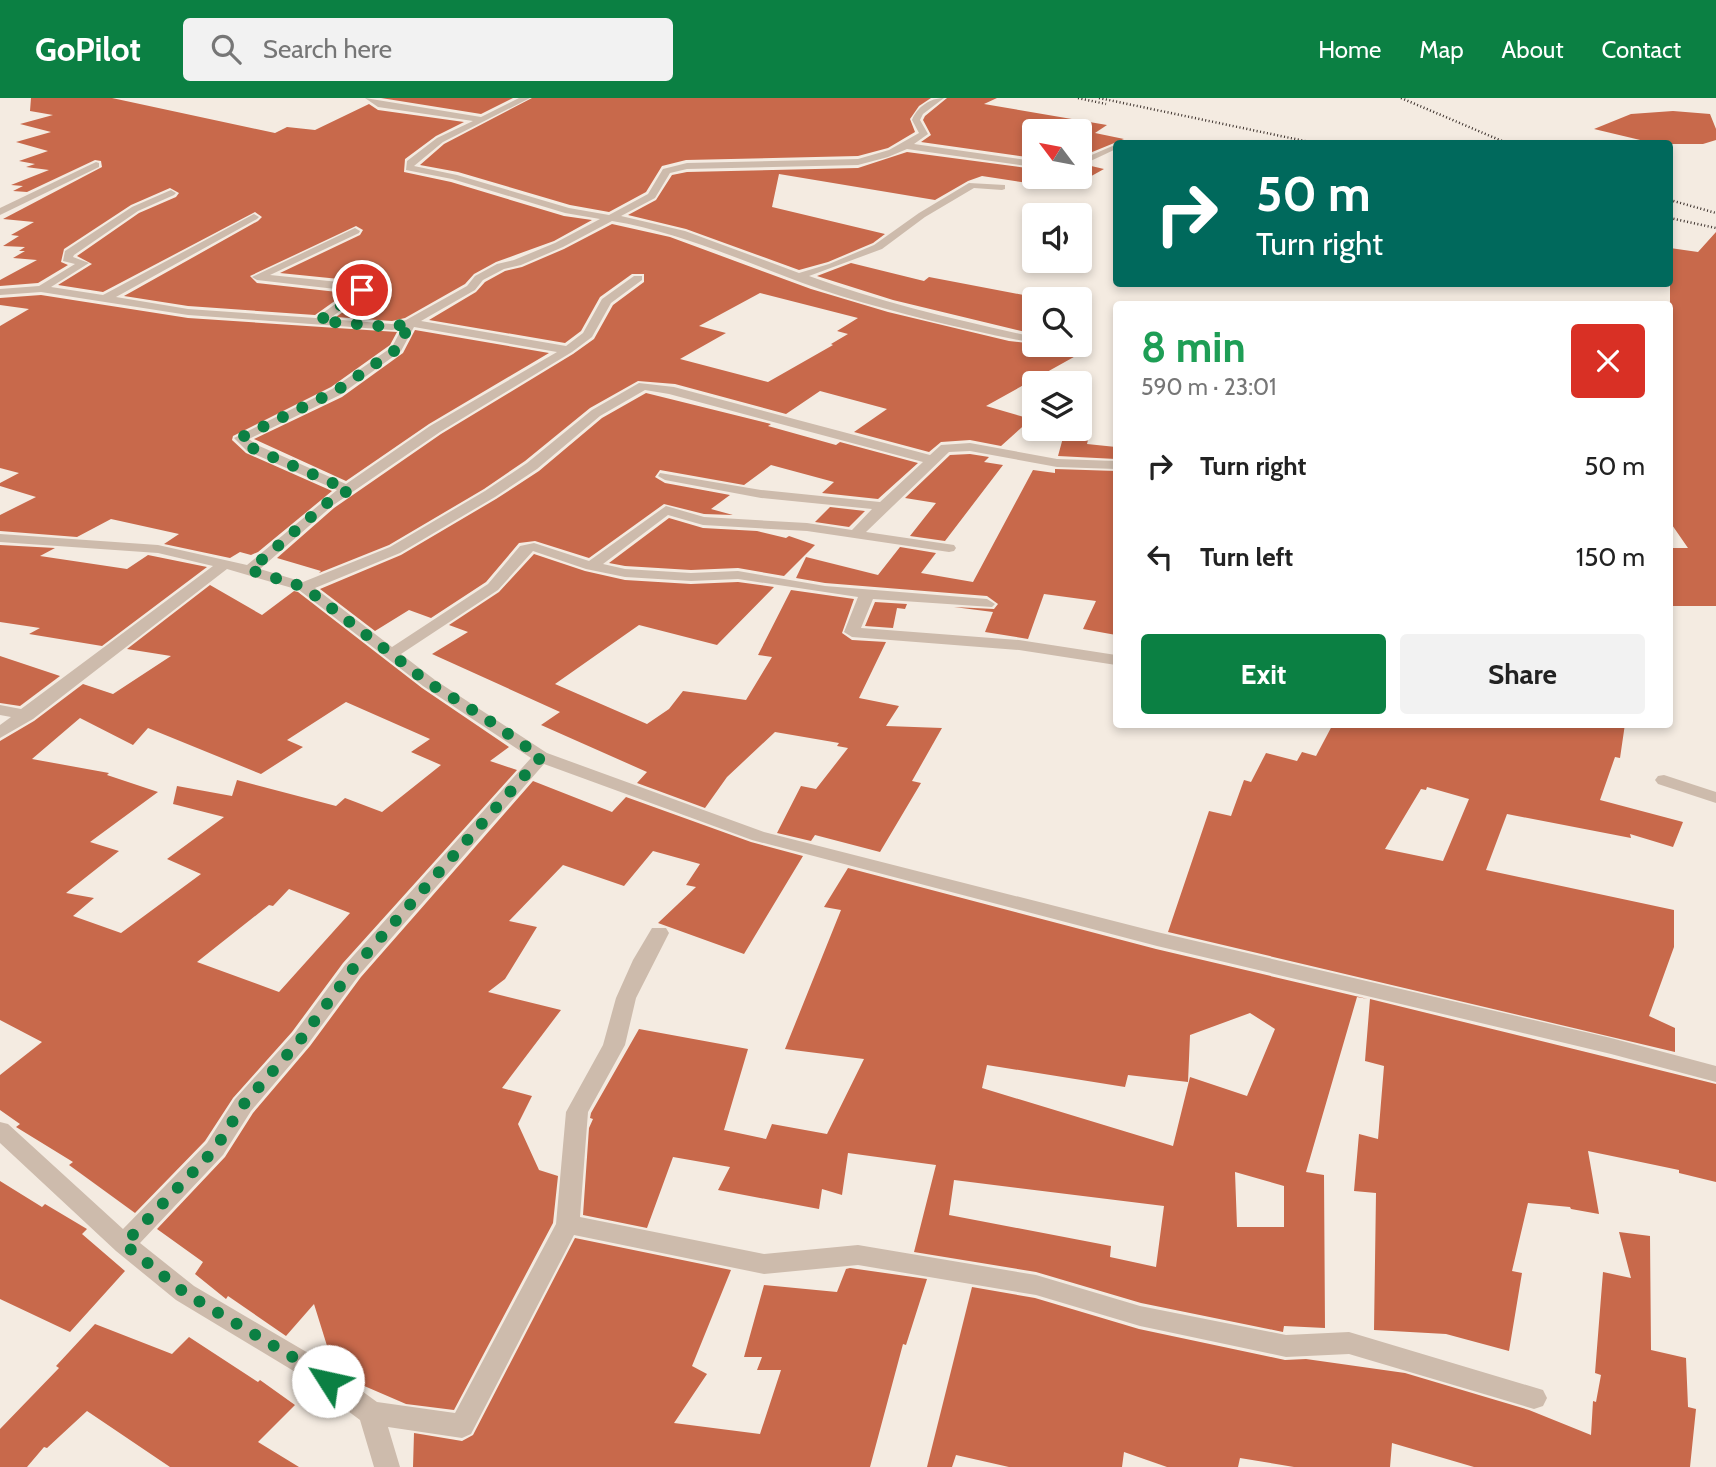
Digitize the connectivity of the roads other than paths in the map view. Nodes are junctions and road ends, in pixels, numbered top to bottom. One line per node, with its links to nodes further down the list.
1 (369, 98): 4 (street)
2 (526, 98): 4 (street)
3 (940, 98): 5 (street)
4 (479, 119): 14 (street)
5 (906, 146): 8 (street); 14 (street)
6 (1113, 147): 7 (street)
7 (1092, 157)
8 (1022, 162)
9 (96, 165): 12 (street)
10 (1002, 187): 16 (street)
11 (171, 193): 18 (street)
12 (0, 212)
13 (254, 217): 20 (street)
14 (608, 219): 16 (street); 22 (street)
15 (355, 231): 21 (street)
16 (799, 276): 23 (street)
17 (638, 278): 24 (street)
18 (41, 289): 19 (street); 20 (street)
19 (0, 292)
20 (103, 300): 21 (street)
21 (319, 321): 22 (street)
22 (410, 323): 24 (street); 28 (street)
23 (1022, 337)
24 (568, 350): 28 (street)
25 (932, 460): 26 (street); 29 (street); 36 (street)
26 (1113, 465)
27 (665, 475): 29 (street)
28 (349, 490): 35 (street)
29 (883, 506): 30 (street)
30 (855, 536): 32 (street); 34 (street)
31 (0, 538): 33 (street)
32 (948, 548)
33 (223, 565): 35 (street); 42 (street)
34 (591, 566): 37 (street); 39 (street)
35 (250, 570): 36 (street)
36 (304, 587): 39 (street)
37 (867, 594): 38 (street); 40 (street)
38 (987, 604)
39 (391, 654): 44 (street)
40 (1113, 660)
41 (0, 710): 42 (street)
42 (27, 715): 43 (street)
43 (0, 733)
44 (541, 757): 48 (street); 51 (street)
45 (1664, 780): 46 (street)
46 (1716, 798)
47 (659, 933): 50 (street)
48 (1716, 1074)
49 (0, 1130): 51 (street)
50 (568, 1224): 52 (street); 53 (street)
51 (124, 1244): 53 (street)
52 (1534, 1398)
53 (371, 1413): 54 (street)
54 (387, 1467)

